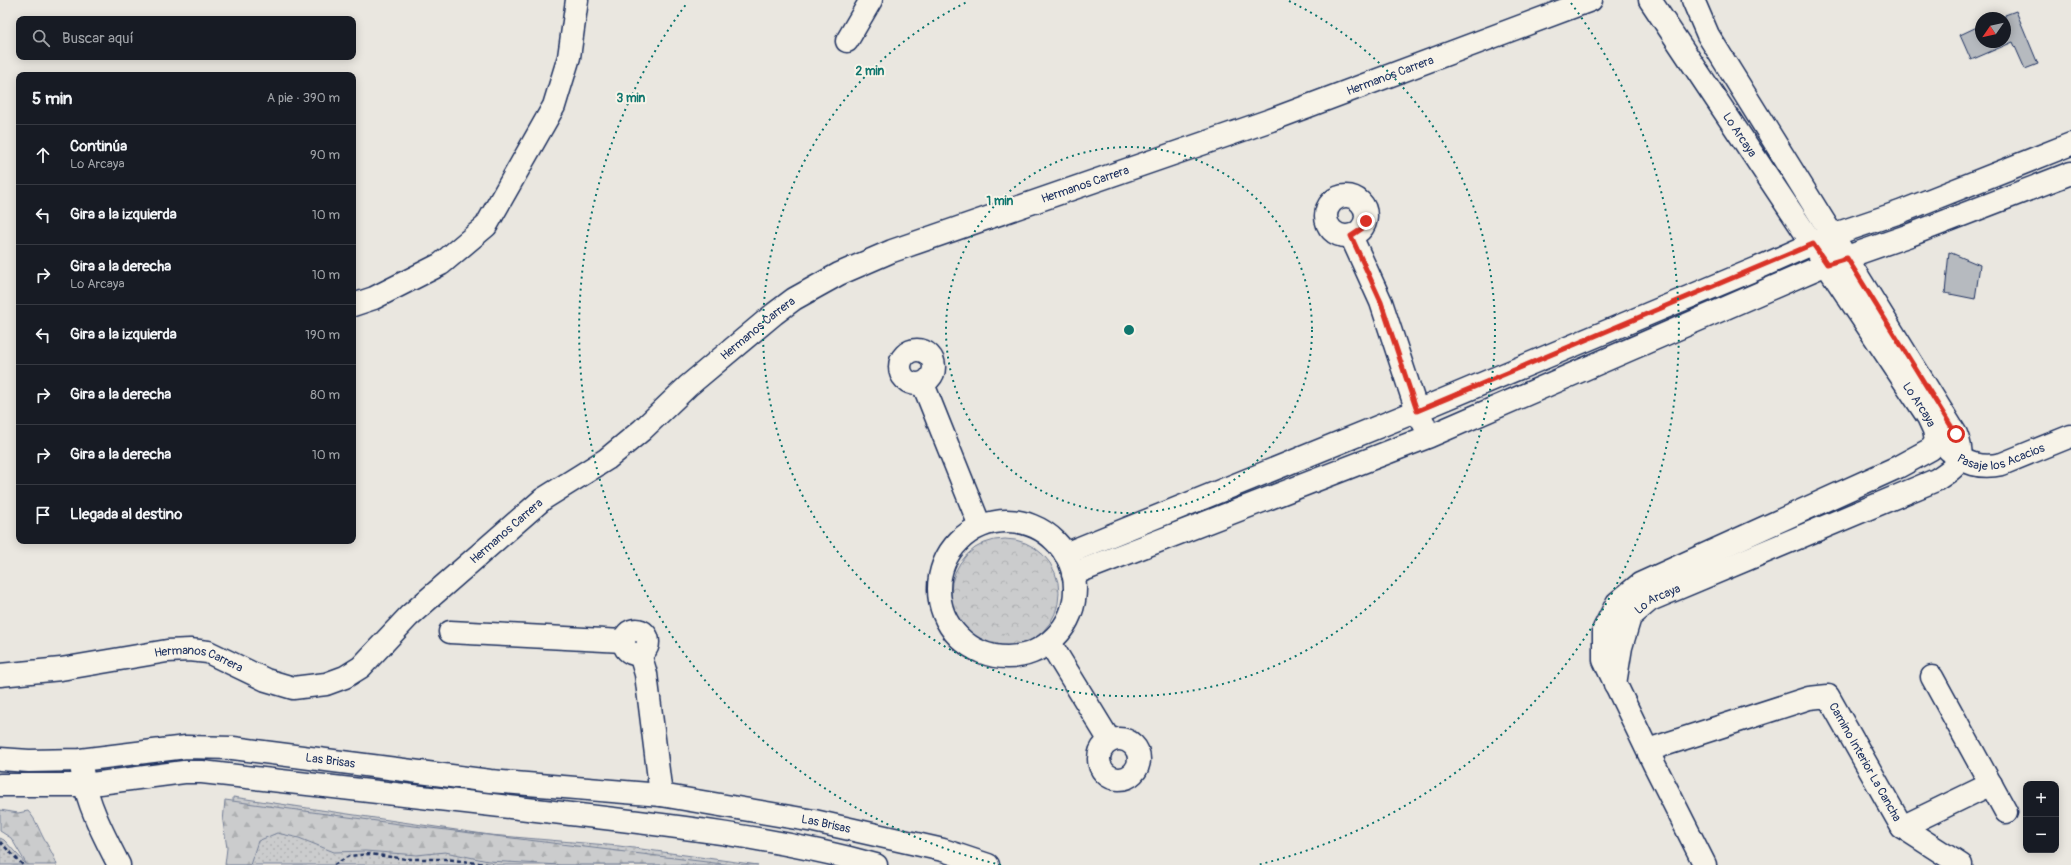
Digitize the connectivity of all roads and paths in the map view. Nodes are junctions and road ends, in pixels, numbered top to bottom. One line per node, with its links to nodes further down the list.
1 (577, 0): 14 (street)
2 (871, 0): 6 (street)
3 (1591, 0): 26 (street, Hermanos Carrera)
4 (1650, 0): 8 (street, Lo Arcaya)
5 (1693, 0): 7 (street, Lo Arcaya)
6 (847, 41)
7 (1748, 101): 8 (street); 12 (street, Lo Arcaya)
8 (1725, 112): 12 (street, Lo Arcaya)
9 (2071, 144): 12 (street)
10 (2071, 173): 13 (street)
11 (1351, 236): 16 (street)
12 (1823, 239): 13 (street, Lo Arcaya); 16 (street)
13 (1837, 261): 17 (street); 19 (street, Lo Arcaya); 20 (street, Lo Arcaya)
14 (356, 304)
15 (923, 384): 21 (street)
16 (1417, 411): 17 (street); 22 (street)
17 (1430, 436): 23 (street)
18 (2071, 436): 20 (street, Pasaje los Acacios)
19 (1936, 440): 20 (street, Pasaje los Acacios); 28 (street, Lo Arcaya)
20 (1960, 460): 28 (street, Lo Arcaya)
21 (980, 526): 22 (street); 25 (street)
22 (1065, 554): 23 (street)
23 (1073, 574): 25 (street)
24 (450, 632): 36 (street)
25 (1050, 643): 29 (street)
26 (0, 675)
27 (1932, 677): 33 (street)
28 (1614, 684): 30 (street, Lo Arcaya)
29 (1110, 741)
30 (1648, 750): 40 (street, Camino Interior La Cancha); 48 (street, Lo Arcaya)
31 (0, 759): 32 (street, Las Brisas)
32 (80, 760): 35 (street); 36 (street, Las Brisas)
33 (1991, 784): 37 (street); 40 (street)
34 (0, 785): 35 (street, Las Brisas)
35 (84, 786): 38 (street, Las Brisas); 43 (street)
36 (661, 795): 38 (street); 39 (street); 47 (street, Las Brisas)
37 (2006, 812)
38 (646, 823): 39 (street, Las Brisas)
39 (671, 826): 46 (street, Las Brisas)
40 (1902, 827): 49 (street, Camino Interior La Cancha)
41 (0, 842): 42 (path)
42 (23, 865)
43 (119, 865)
44 (334, 865): 45 (path)
45 (493, 865)
46 (876, 865)
47 (988, 865)
48 (1705, 865)
49 (1961, 865)

